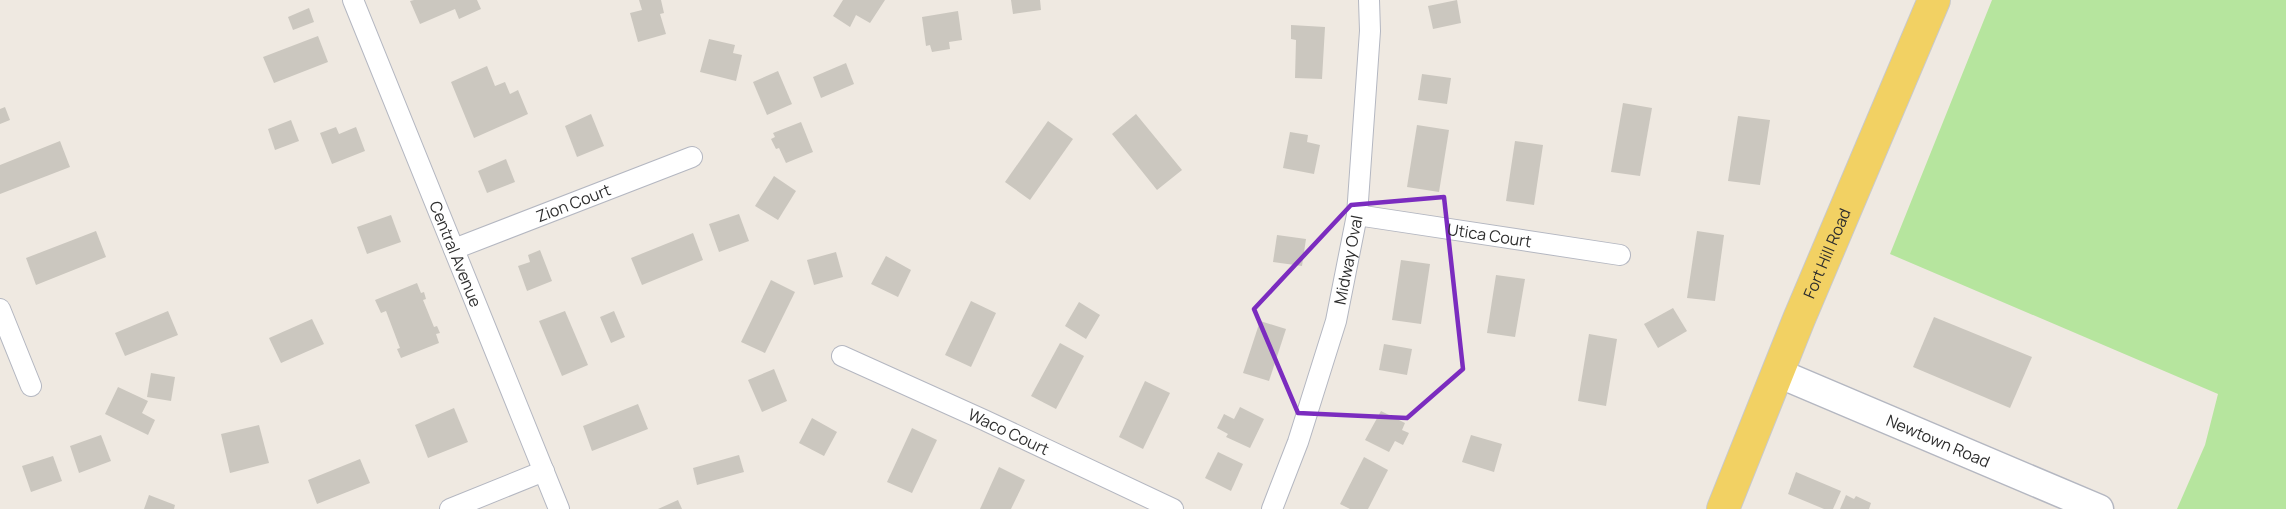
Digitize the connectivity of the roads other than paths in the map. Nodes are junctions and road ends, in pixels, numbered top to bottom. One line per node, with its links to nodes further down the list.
1 (353, 0): 6 (street, Central Avenue)
2 (1369, 0): 5 (street, Midway Oval)
3 (1934, 0): 10 (main road, Fort Hill Road)
4 (692, 157): 6 (street, Zion Court)
5 (1357, 215): 7 (street, Utica Court); 16 (street, Midway Oval)
6 (454, 249): 12 (street, Central Avenue)
7 (1620, 255)
8 (0, 309): 11 (street)
9 (842, 356): 15 (street, Waco Court)
10 (1778, 373): 17 (main road, Fort Hill Road); 18 (main road, Newtown Road)
11 (31, 386)
12 (544, 471): 13 (street); 14 (street, Central Avenue)
13 (450, 509)
14 (559, 509)
15 (1173, 509)
16 (1272, 509)
17 (1723, 509)
18 (2099, 509)

